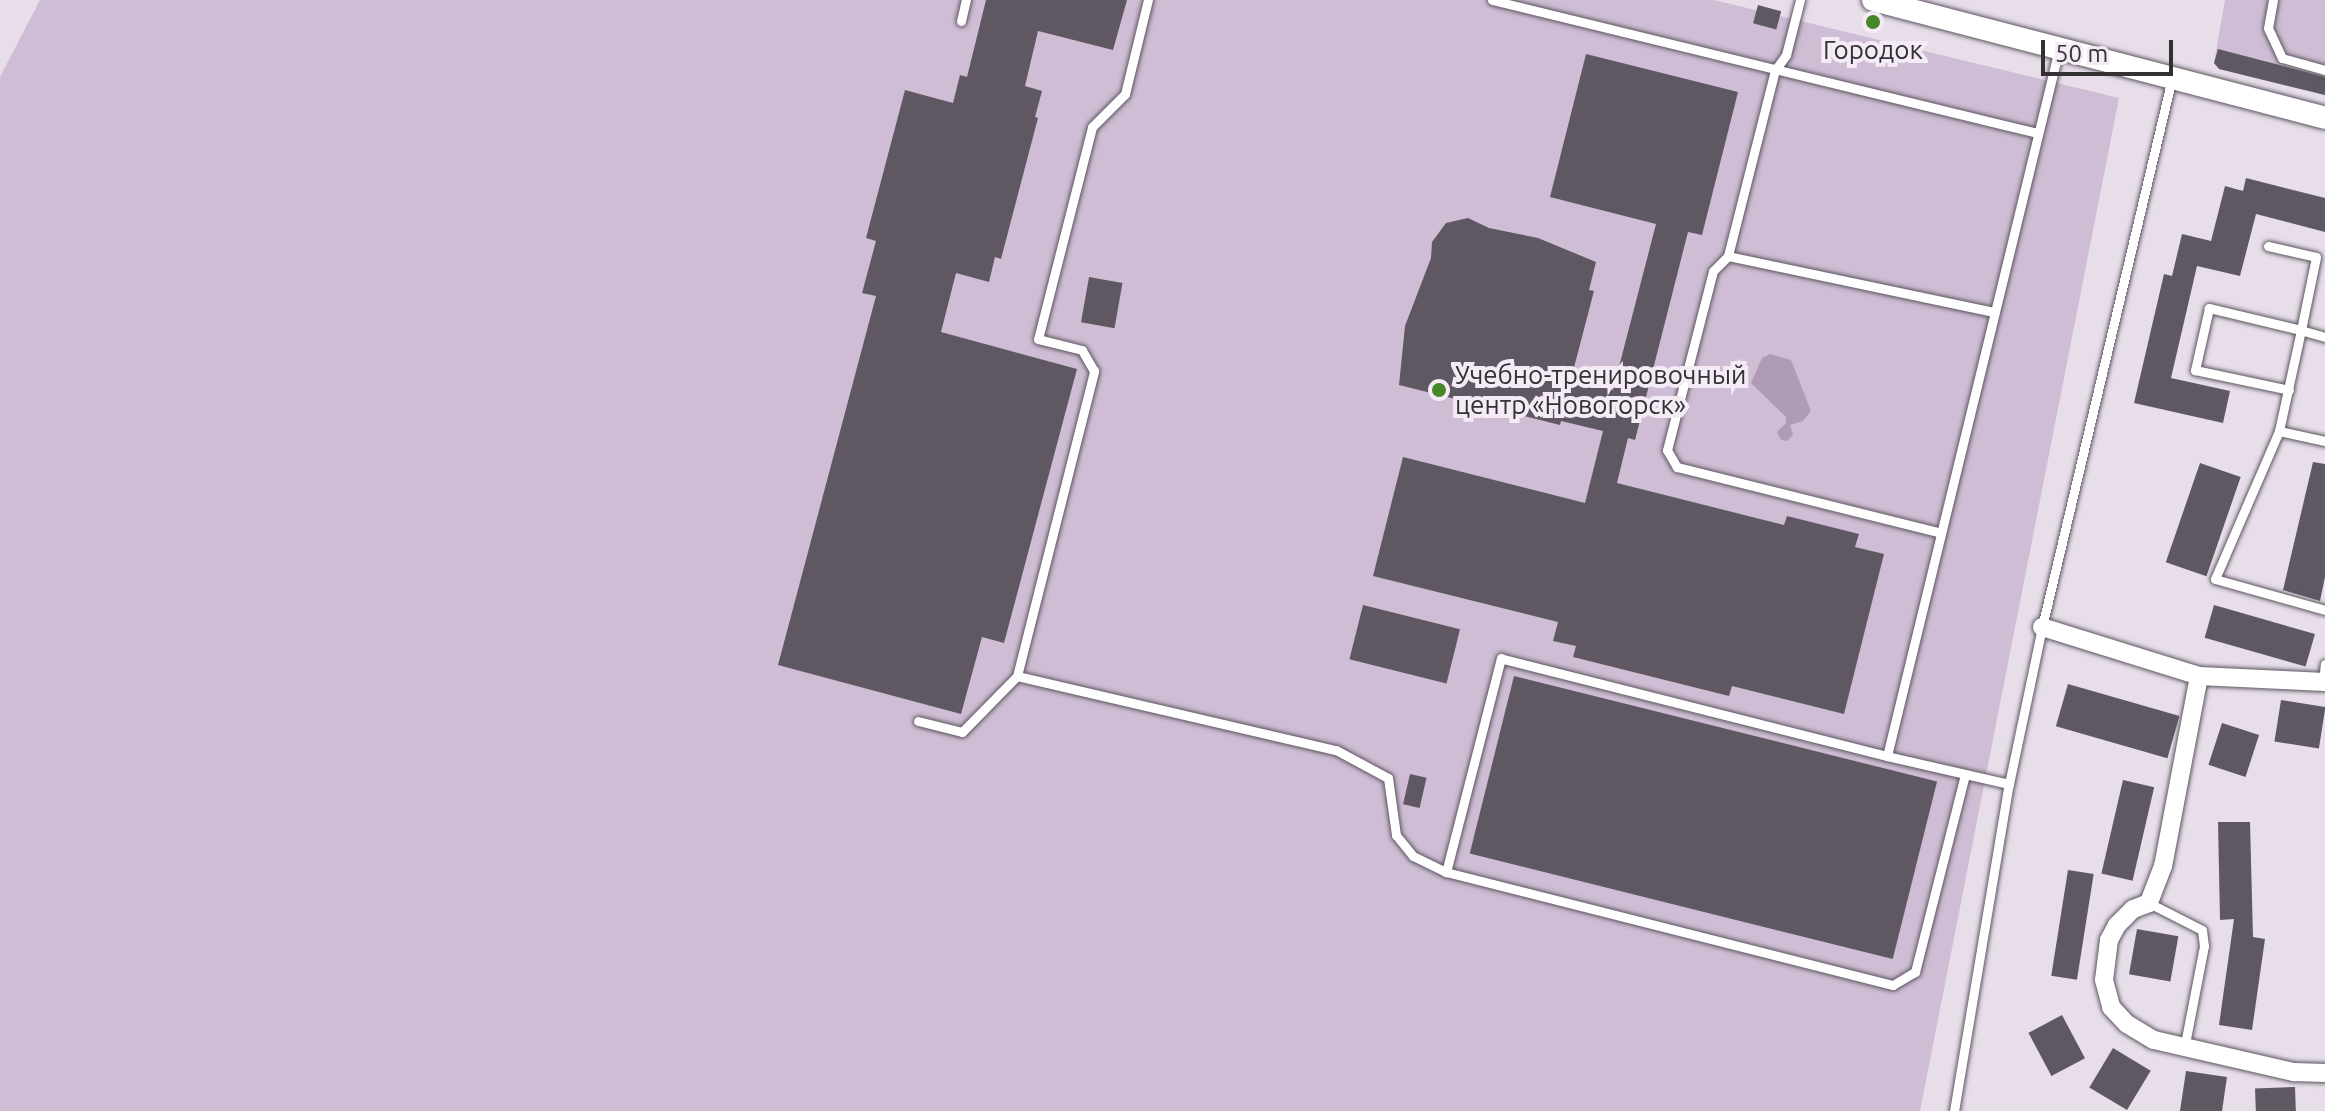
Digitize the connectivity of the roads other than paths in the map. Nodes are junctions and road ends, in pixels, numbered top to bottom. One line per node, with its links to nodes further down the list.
1 (966, 0): 7 (lane)
2 (1148, 0): 25 (lane)
3 (1492, 0): 9 (lane)
4 (1800, 0): 9 (lane)
5 (1873, 0): 8 (street)
6 (2273, 0): 10 (lane)
7 (961, 21)
8 (2059, 49): 11 (street); 13 (lane)
9 (1775, 70): 13 (lane); 15 (lane)
10 (2325, 70)
11 (2172, 78): 12 (street); 24 (lane)
12 (2325, 118)
13 (2037, 133): 16 (lane)
14 (2268, 246): 17 (lane)
15 (1728, 256): 16 (lane); 22 (lane)
16 (1994, 312): 22 (lane)
17 (2301, 330): 18 (lane); 19 (lane); 19 (lane)
18 (2325, 337)
19 (2289, 390): 20 (lane)
20 (2279, 431): 21 (lane); 23 (lane)
21 (2325, 441)
22 (1941, 533): 29 (lane)
23 (2325, 610)
24 (2042, 627): 26 (street); 31 (lane)
25 (1017, 676): 28 (lane); 32 (lane)
26 (2199, 676): 27 (street); 33 (street)
27 (2324, 676)
28 (918, 721)
29 (1887, 756): 30 (lane); 32 (lane)
30 (1965, 775): 31 (lane); 32 (lane)
31 (2009, 784): 36 (lane)
32 (1446, 872)
33 (2149, 903): 34 (lane); 34 (street)
34 (2184, 1049): 35 (street)
35 (2317, 1073)
36 (1954, 1111)

